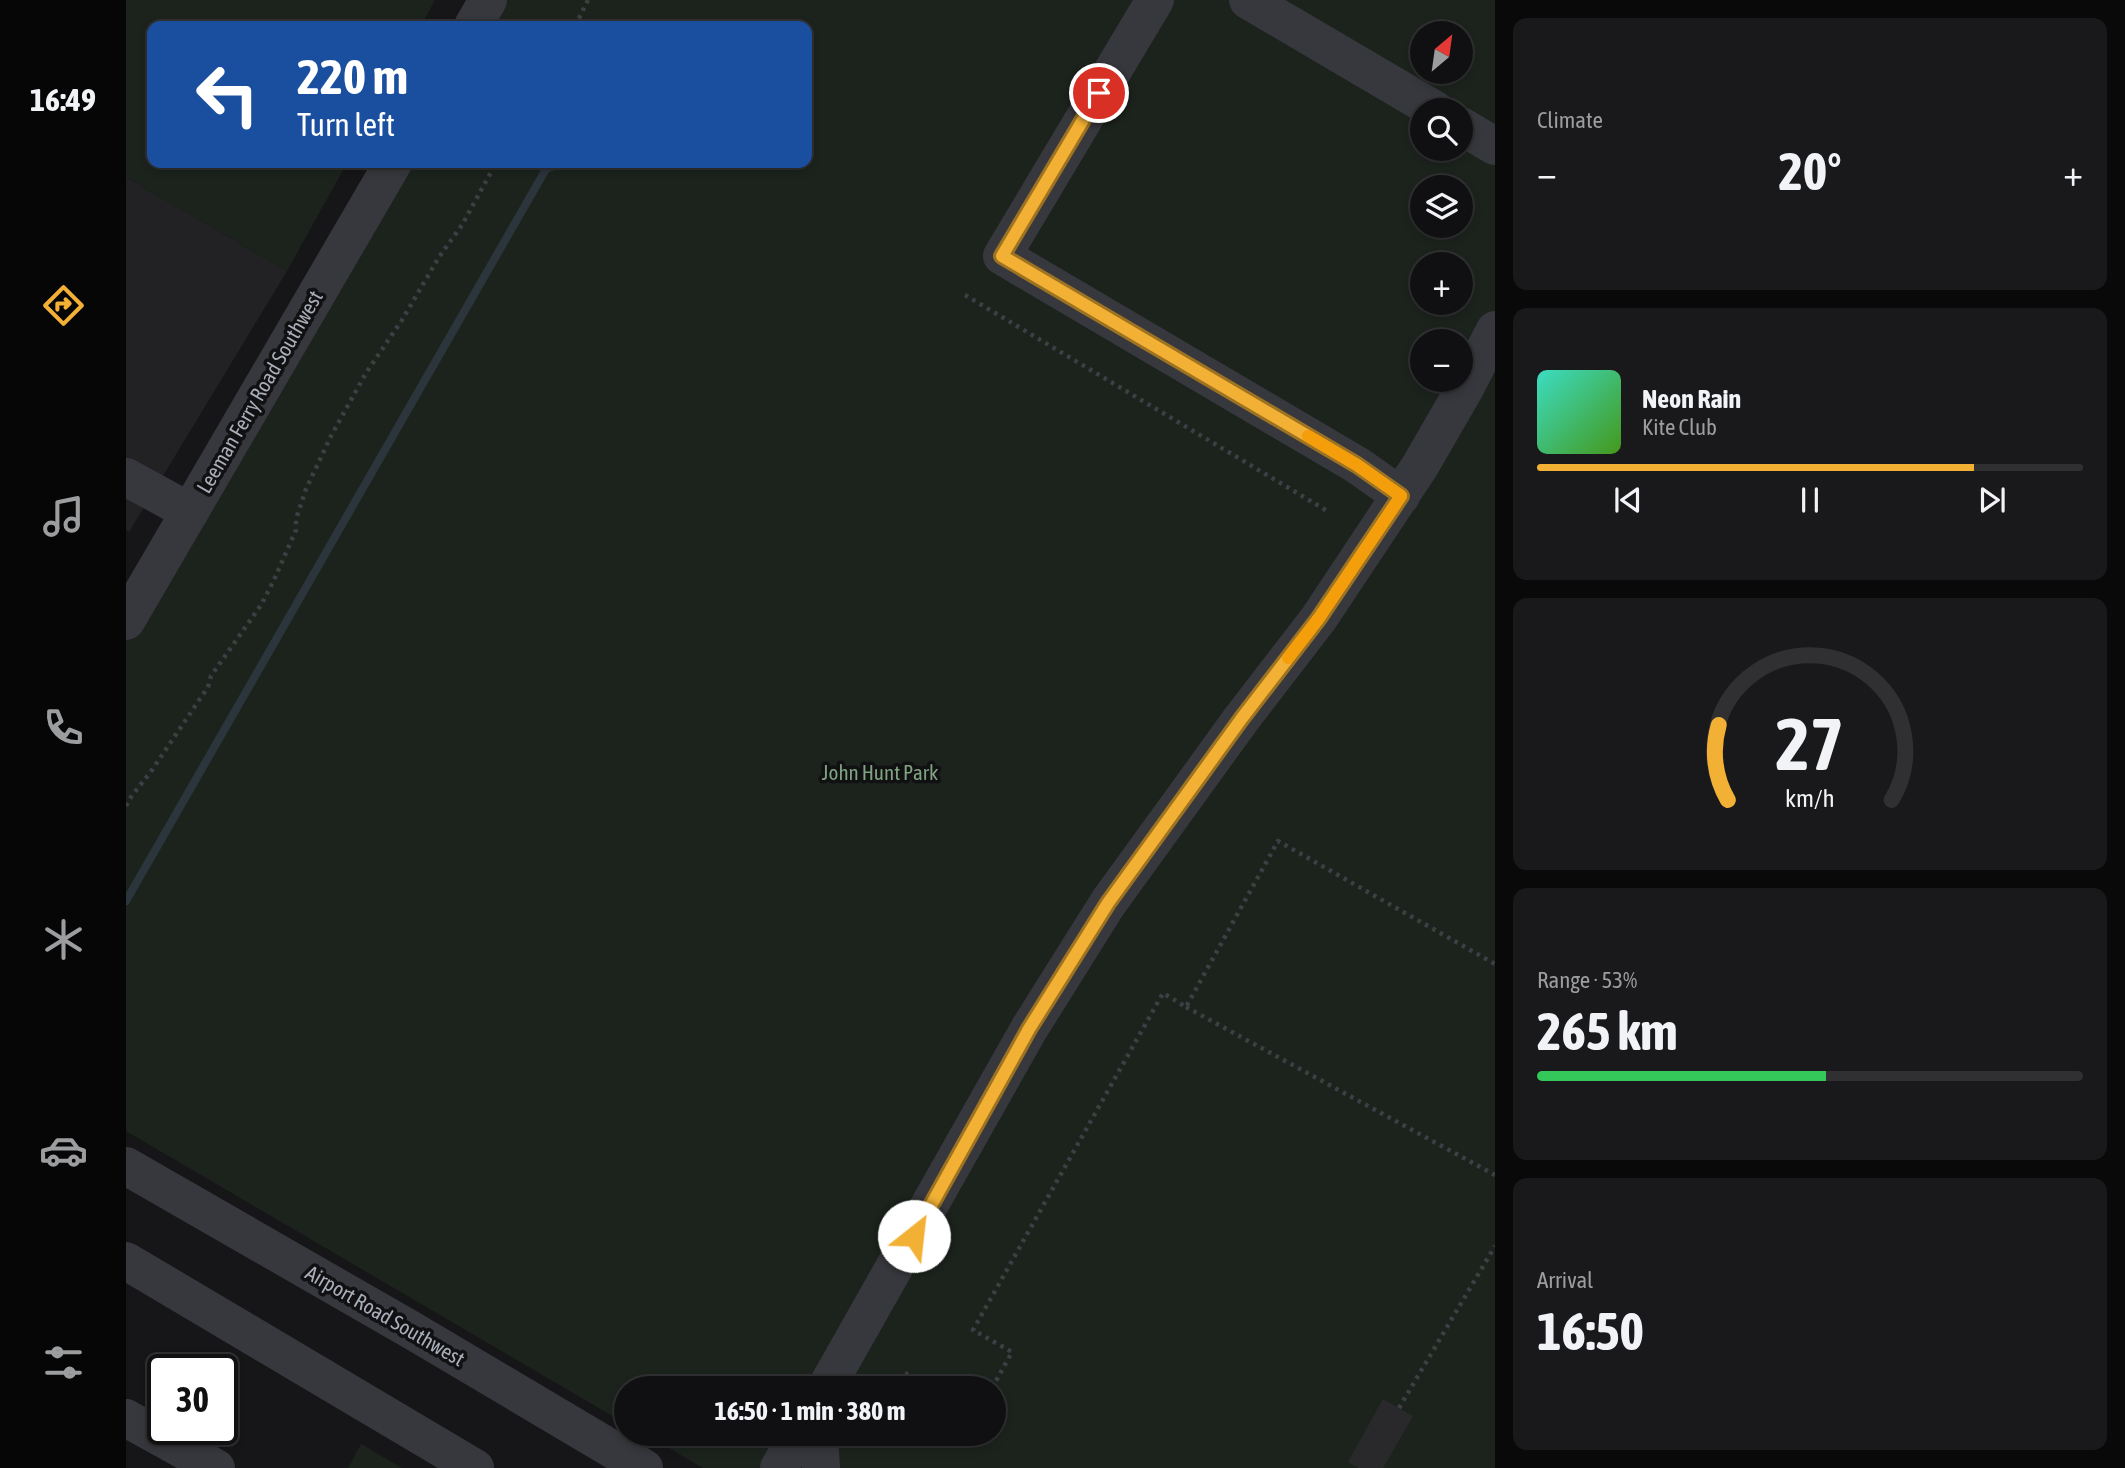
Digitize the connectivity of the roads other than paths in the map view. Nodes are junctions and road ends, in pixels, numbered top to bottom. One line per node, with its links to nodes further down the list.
1 (488, 0): 4 (street)
2 (1154, 0): 11 (street)
3 (1248, 0): 5 (street)
4 (476, 21)
5 (1414, 98)
6 (1473, 133): 7 (street)
7 (1495, 146)
8 (390, 168): 12 (street, Leeman Ferry Road Southwest)
9 (1495, 330): 11 (street)
10 (126, 477): 12 (street)
11 (1401, 496): 16 (street)
12 (190, 512): 13 (street, Leeman Ferry Road Southwest)
13 (129, 609)
14 (126, 1166): 22 (street, Airport Road Southwest)
15 (126, 1261): 21 (street)
16 (833, 1376)
17 (126, 1418): 20 (street)
18 (792, 1446): 23 (street)
19 (820, 1446): 24 (street)
20 (216, 1468)
21 (475, 1468)
22 (644, 1468)
23 (779, 1468)
24 (821, 1468)

